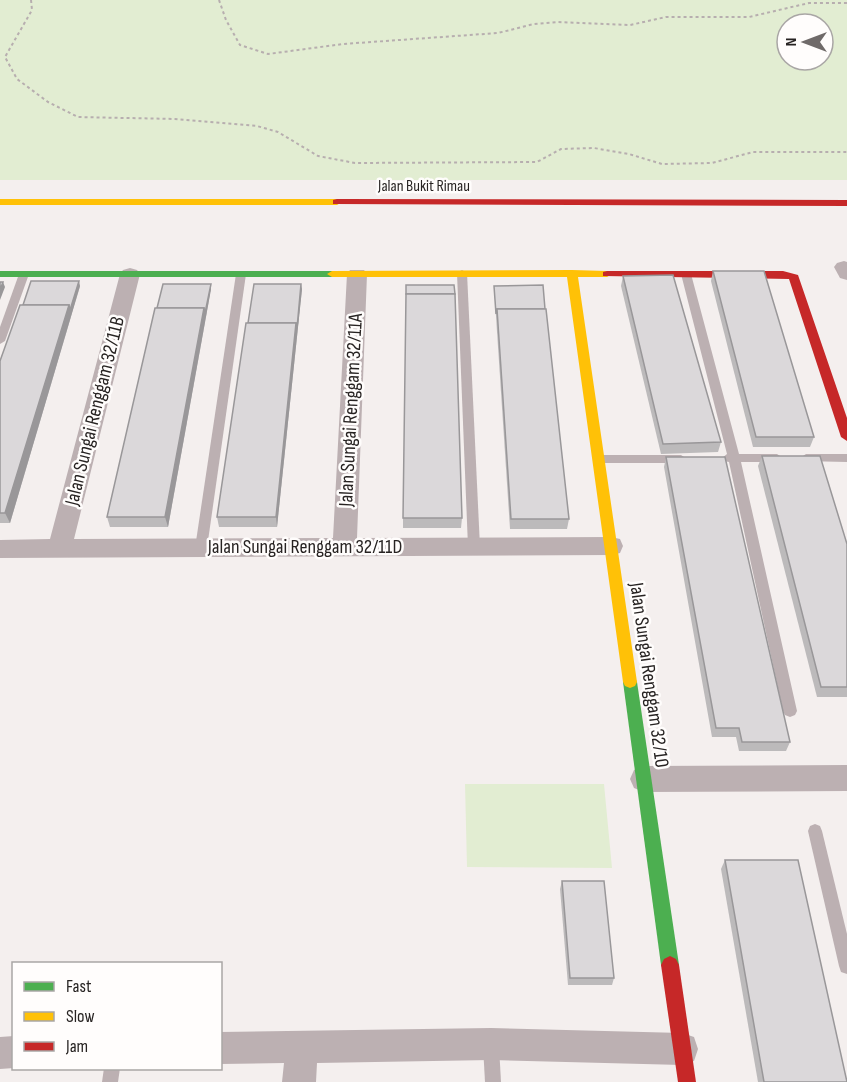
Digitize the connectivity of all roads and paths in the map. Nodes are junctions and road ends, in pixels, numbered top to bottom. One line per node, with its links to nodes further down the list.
1 (31, 0): 4 (path)
2 (219, 0): 3 (path)
3 (847, 3)
4 (847, 152)
5 (0, 202): 6 (street, Jalan Bukit Rimau)
6 (847, 203)
7 (462, 273): 8 (street); 13 (street); 24 (lane)
8 (573, 273): 14 (street); 20 (street, Jalan Sungai Renggam 32/10)
9 (0, 274): 10 (street)
10 (24, 274): 11 (street); 15 (lane)
11 (130, 274): 12 (street); 27 (street, Jalan Sungai Renggam 32/11B)
12 (241, 274): 13 (street); 25 (lane)
13 (357, 274): 23 (street, Jalan Sungai Renggam 32/11A)
14 (687, 274): 16 (street); 18 (lane)
15 (0, 341)
16 (847, 437)
17 (712, 458): 18 (lane)
18 (734, 458): 19 (lane); 28 (lane)
19 (847, 458)
20 (600, 459): 21 (lane); 22 (street, Jalan Sungai Renggam 32/10)
21 (689, 459)
22 (611, 546): 24 (street, Jalan Sungai Renggam 32/11D); 30 (street, Jalan Sungai Renggam 32/10)
23 (345, 547): 24 (street, Jalan Sungai Renggam 32/11D); 25 (street, Jalan Sungai Renggam 32/11D)
24 (474, 547)
25 (201, 548): 27 (street, Jalan Sungai Renggam 32/11D)
26 (0, 549): 27 (street, Jalan Sungai Renggam 32/11D)
27 (60, 549)
28 (790, 711)
29 (847, 778): 30 (street)
30 (644, 779): 36 (street, Jalan Sungai Renggam 32/10)
31 (815, 831): 32 (lane)
32 (847, 966)
33 (491, 1044): 34 (street); 36 (street); 38 (lane)
34 (301, 1047): 35 (street); 37 (street)
35 (222, 1048)
36 (682, 1049): 39 (street, Jalan Sungai Renggam 32/10)
37 (298, 1082)
38 (493, 1082)
39 (687, 1082)

